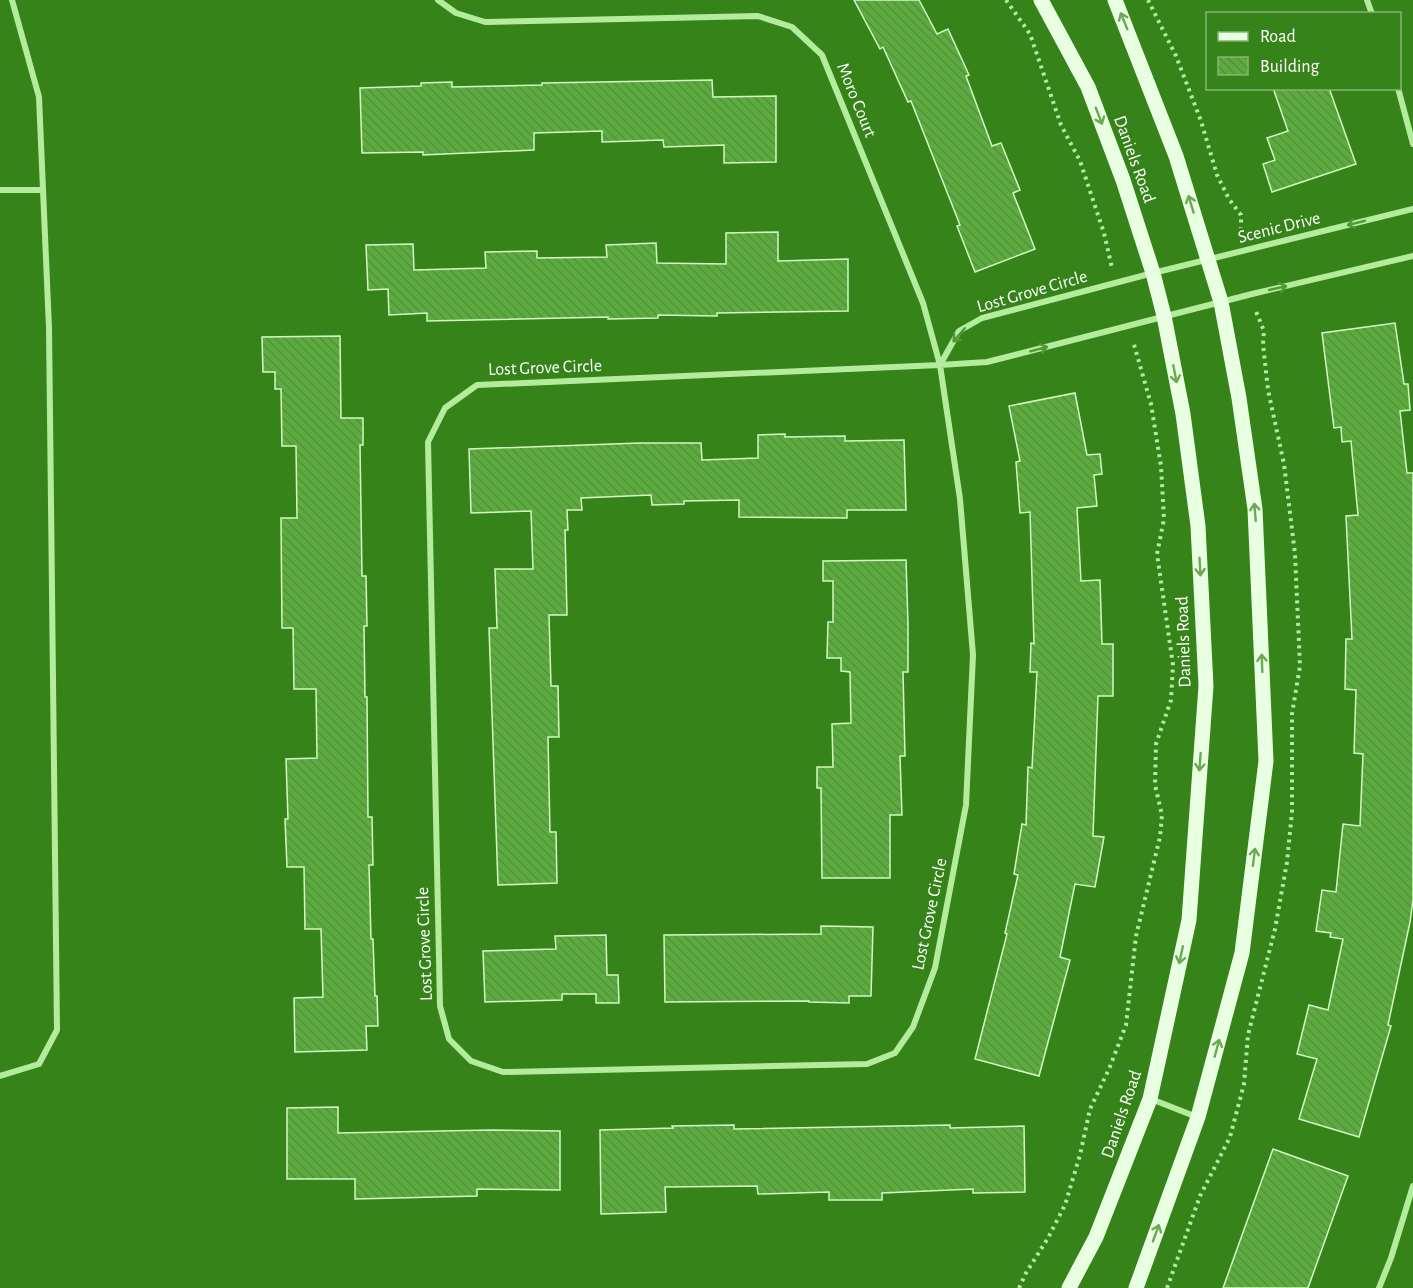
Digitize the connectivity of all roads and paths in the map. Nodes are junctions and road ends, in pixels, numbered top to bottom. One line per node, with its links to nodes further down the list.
1 (12, 0): 9 (street)
2 (438, 0): 18 (street, Moro Court)
3 (1006, 0): 14 (path)
4 (1041, 0): 13 (main road, Daniels Road, one-way to 13)
5 (1115, 0): 12 (main road, one-way to 5)
6 (1399, 90): 7 (street)
7 (1413, 144)
8 (0, 190): 9 (street)
9 (43, 190): 19 (street)
10 (1413, 209): 12 (street, Scenic Drive, one-way to 12)
11 (1413, 256): 15 (street, one-way to 11)
12 (1209, 260): 13 (street, Scenic Drive); 15 (main road)
13 (1153, 273): 14 (street, Lost Grove Circle); 16 (main road, Daniels Road)
14 (1116, 283): 18 (street, Lost Grove Circle, one-way to 18)
15 (1221, 302): 16 (street); 21 (main road, one-way to 15)
16 (1164, 316): 17 (street, Lost Grove Circle); 20 (main road, Daniels Road, one-way to 20)
17 (1128, 326): 18 (street, Lost Grove Circle, one-way to 17); 23 (path)
18 (940, 364): 18 (street, Lost Grove Circle)
19 (0, 1076)
20 (1150, 1099): 21 (street); 24 (main road, Daniels Road)
21 (1198, 1117): 25 (main road, one-way to 21)
22 (1413, 1186): 26 (street)
23 (1019, 1288)
24 (1069, 1288)
25 (1136, 1288)
26 (1379, 1288)

